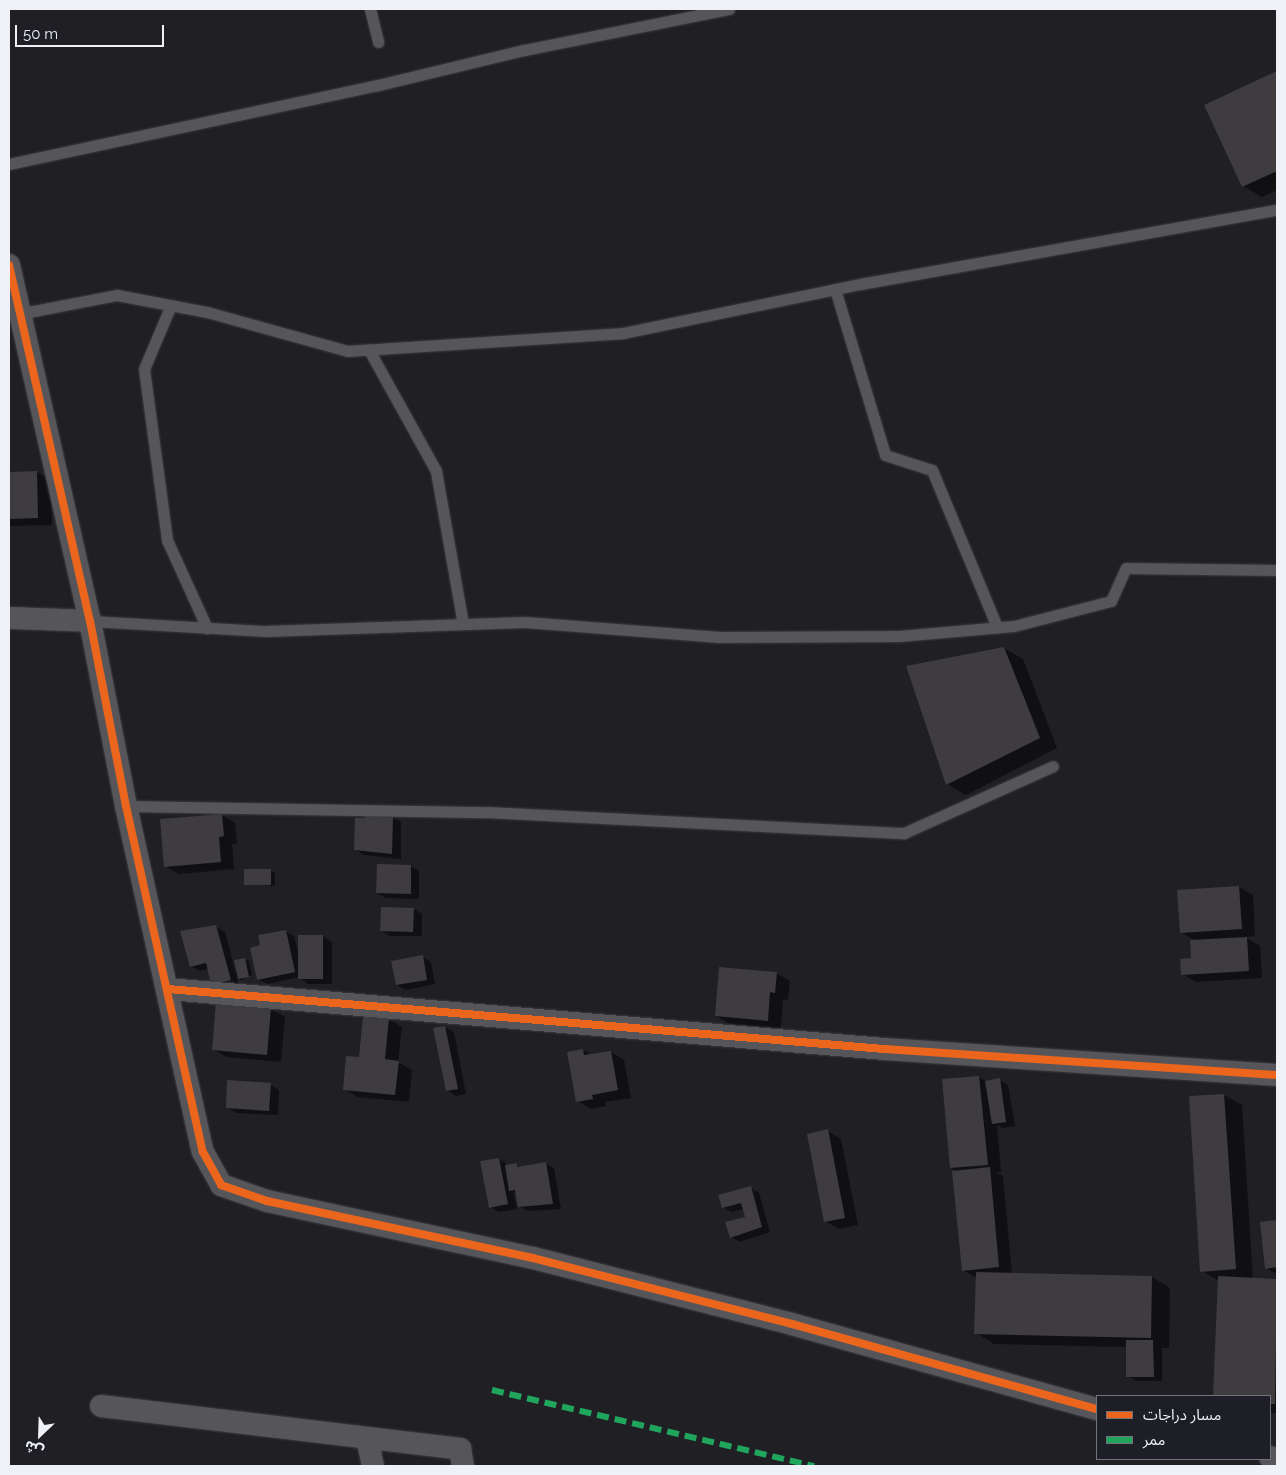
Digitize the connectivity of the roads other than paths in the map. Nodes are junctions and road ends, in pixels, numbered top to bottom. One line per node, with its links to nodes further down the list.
1 (370, 9): 3 (lane)
2 (729, 9): 4 (lane)
3 (378, 42)
4 (9, 164)
5 (1277, 210): 7 (lane)
6 (9, 265): 9 (street)
7 (834, 289): 10 (lane); 15 (lane)
8 (171, 305): 9 (lane); 10 (lane); 16 (lane)
9 (15, 314): 13 (street)
10 (370, 350): 14 (lane)
11 (1277, 570): 15 (lane)
12 (9, 618): 13 (street)
13 (90, 621): 16 (lane); 18 (street)
14 (463, 624): 15 (lane); 16 (lane)
15 (997, 627)
16 (207, 628)
17 (1052, 766): 18 (lane)
18 (126, 806): 19 (street)
19 (168, 989): 20 (street); 22 (street)
20 (1277, 1076)
21 (101, 1406): 23 (street)
22 (1096, 1409)
23 (368, 1438): 24 (street); 25 (street)
24 (373, 1466)
25 (463, 1466)

